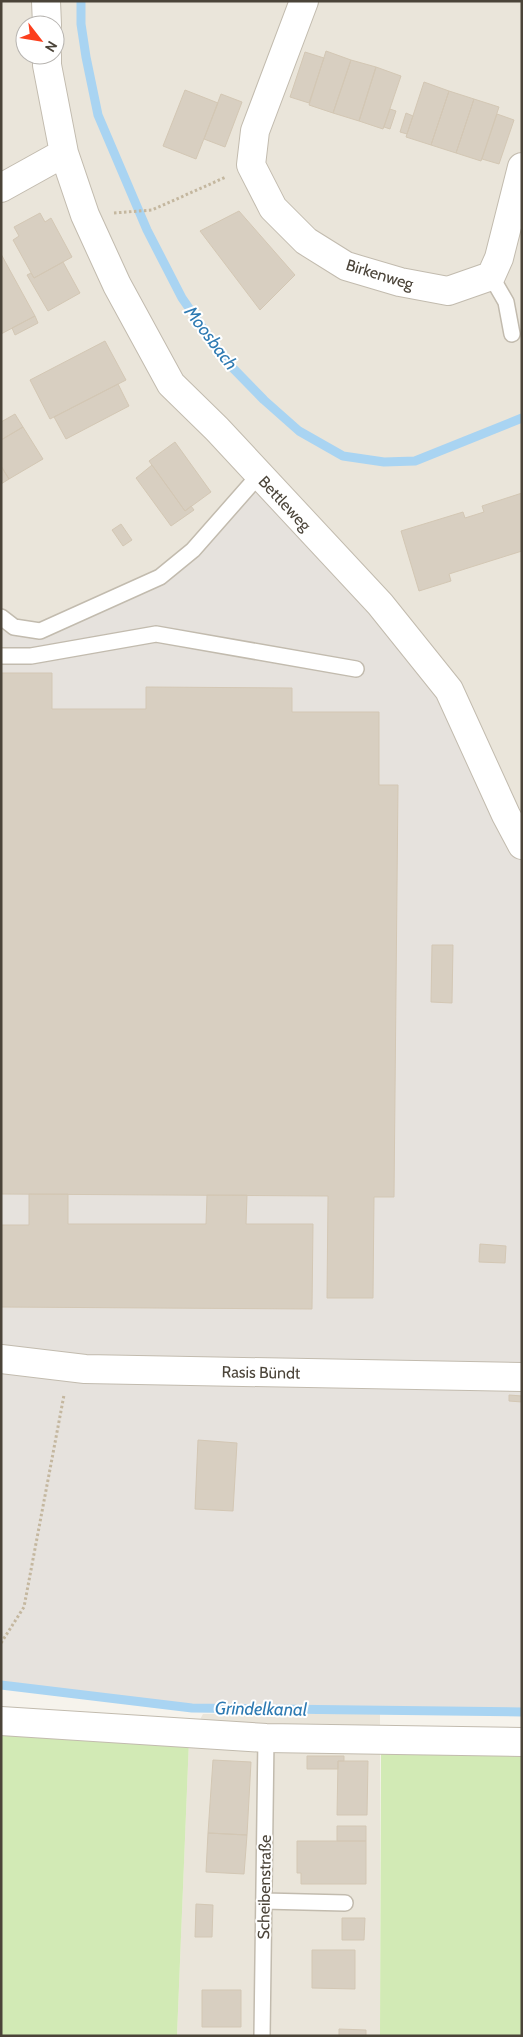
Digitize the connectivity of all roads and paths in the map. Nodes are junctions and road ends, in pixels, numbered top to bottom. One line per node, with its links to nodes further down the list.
1 (46, 1): 3 (street)
2 (304, 1): 6 (street)
3 (46, 15)
4 (46, 65): 5 (street, Bettleweg)
5 (64, 153): 8 (street); 12 (street, Bettleweg)
6 (251, 165): 9 (path); 10 (street, Birkenweg)
7 (522, 167): 10 (street)
8 (1, 188)
9 (124, 212)
10 (491, 276): 11 (lane)
11 (512, 334)
12 (259, 475): 13 (lane); 16 (street, Bettleweg)
13 (1, 617)
14 (1, 656): 15 (lane)
15 (356, 669)
16 (522, 846)
17 (1, 1360): 18 (street, Rasis Bündt)
18 (69, 1367): 19 (street, Rasis Bündt); 20 (path)
19 (522, 1377)
20 (1, 1643)
21 (1, 1721): 22 (street)
22 (266, 1738): 23 (street); 24 (lane, Scheibenstraße)
23 (522, 1742)
24 (264, 1902): 25 (lane); 26 (lane, Scheibenstraße)
25 (345, 1903)
26 (262, 2036)

